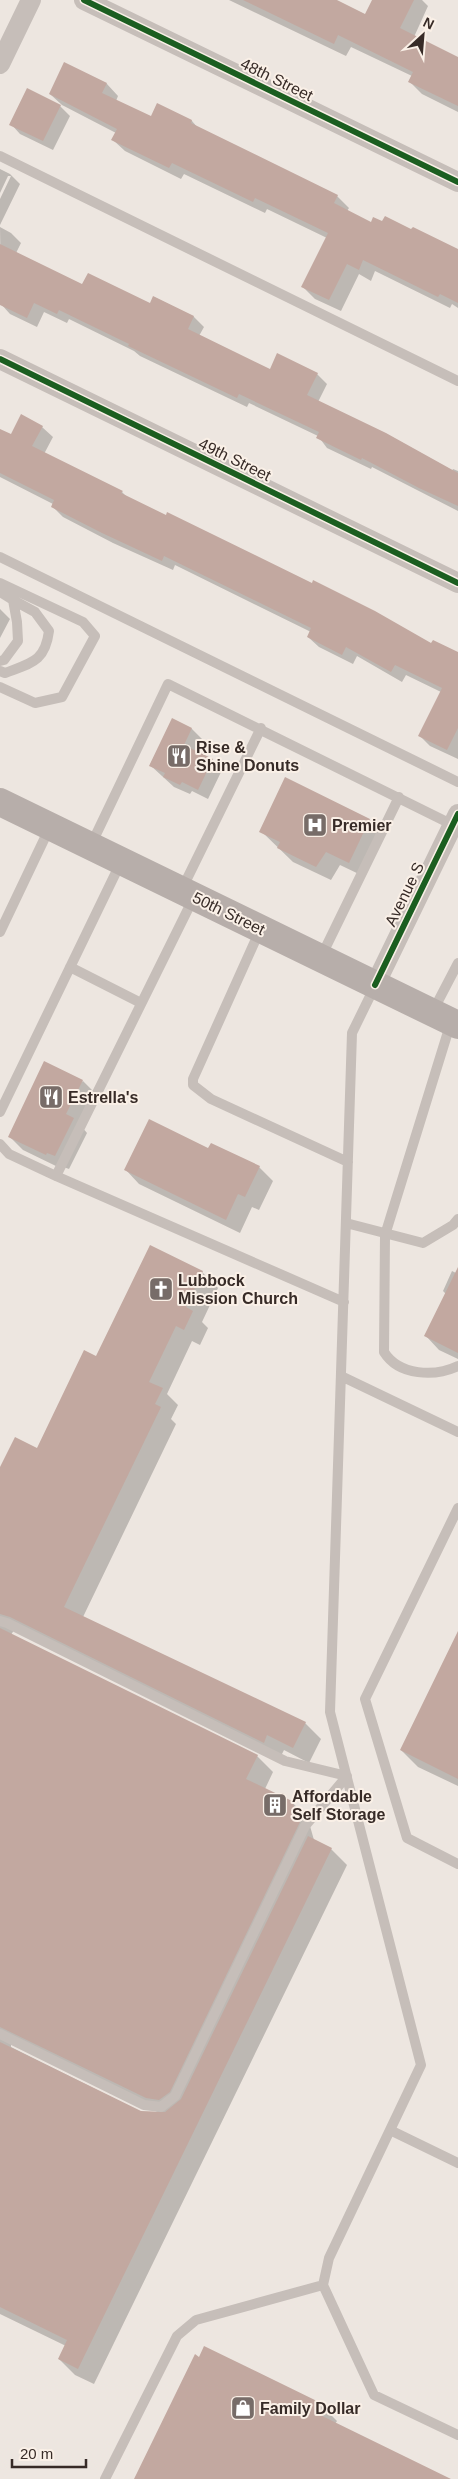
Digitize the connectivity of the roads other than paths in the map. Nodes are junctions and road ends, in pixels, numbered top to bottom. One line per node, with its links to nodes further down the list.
1 (31, 0): 3 (street)
2 (84, 0): 5 (street, 48th Street)
3 (0, 64)
4 (0, 156): 7 (lane)
5 (458, 182)
6 (0, 359): 10 (street, 49th Street)
7 (458, 382)
8 (0, 557): 17 (lane)
9 (0, 583): 15 (lane)
10 (458, 583)
11 (0, 592): 12 (lane)
12 (13, 600): 13 (lane); 14 (lane)
13 (0, 661)
14 (0, 671)
15 (0, 686)
16 (261, 728): 18 (lane); 22 (lane); 24 (lane)
17 (458, 782)
18 (399, 797): 20 (lane); 27 (lane)
19 (0, 802): 21 (main road, 50th Street)
20 (456, 820): 30 (street, Avenue S)
21 (50, 826): 22 (main road, 50th Street); 26 (lane)
22 (90, 846): 23 (main road, 50th Street)
23 (122, 861): 24 (main road, 50th Street); 29 (lane)
24 (188, 893): 25 (main road, 50th Street); 31 (lane)
25 (261, 929): 27 (main road, 50th Street); 35 (lane)
26 (0, 932)
27 (321, 958): 30 (main road, 50th Street)
28 (458, 963): 32 (lane)
29 (70, 967): 31 (lane); 33 (lane)
30 (375, 984): 32 (main road, 50th Street); 35 (lane)
31 (141, 1003): 36 (lane)
32 (447, 1020): 39 (lane)
33 (0, 1112)
34 (0, 1144): 36 (lane)
35 (348, 1162): 38 (lane)
36 (56, 1176): 40 (lane)
37 (458, 1219): 39 (lane)
38 (346, 1223): 39 (lane); 40 (lane)
39 (385, 1235): 41 (lane)
40 (344, 1302): 42 (lane)
41 (458, 1366)
42 (341, 1376): 43 (lane); 46 (lane)
43 (458, 1432)
44 (458, 1508): 47 (lane)
45 (0, 1622): 46 (lane)
46 (347, 1776): 48 (lane); 49 (lane)
47 (458, 1864)
48 (0, 2034)
49 (392, 2130): 50 (lane); 51 (lane)
50 (458, 2163)
51 (323, 2285): 52 (lane); 53 (lane)
52 (458, 2435)
53 (105, 2479)

